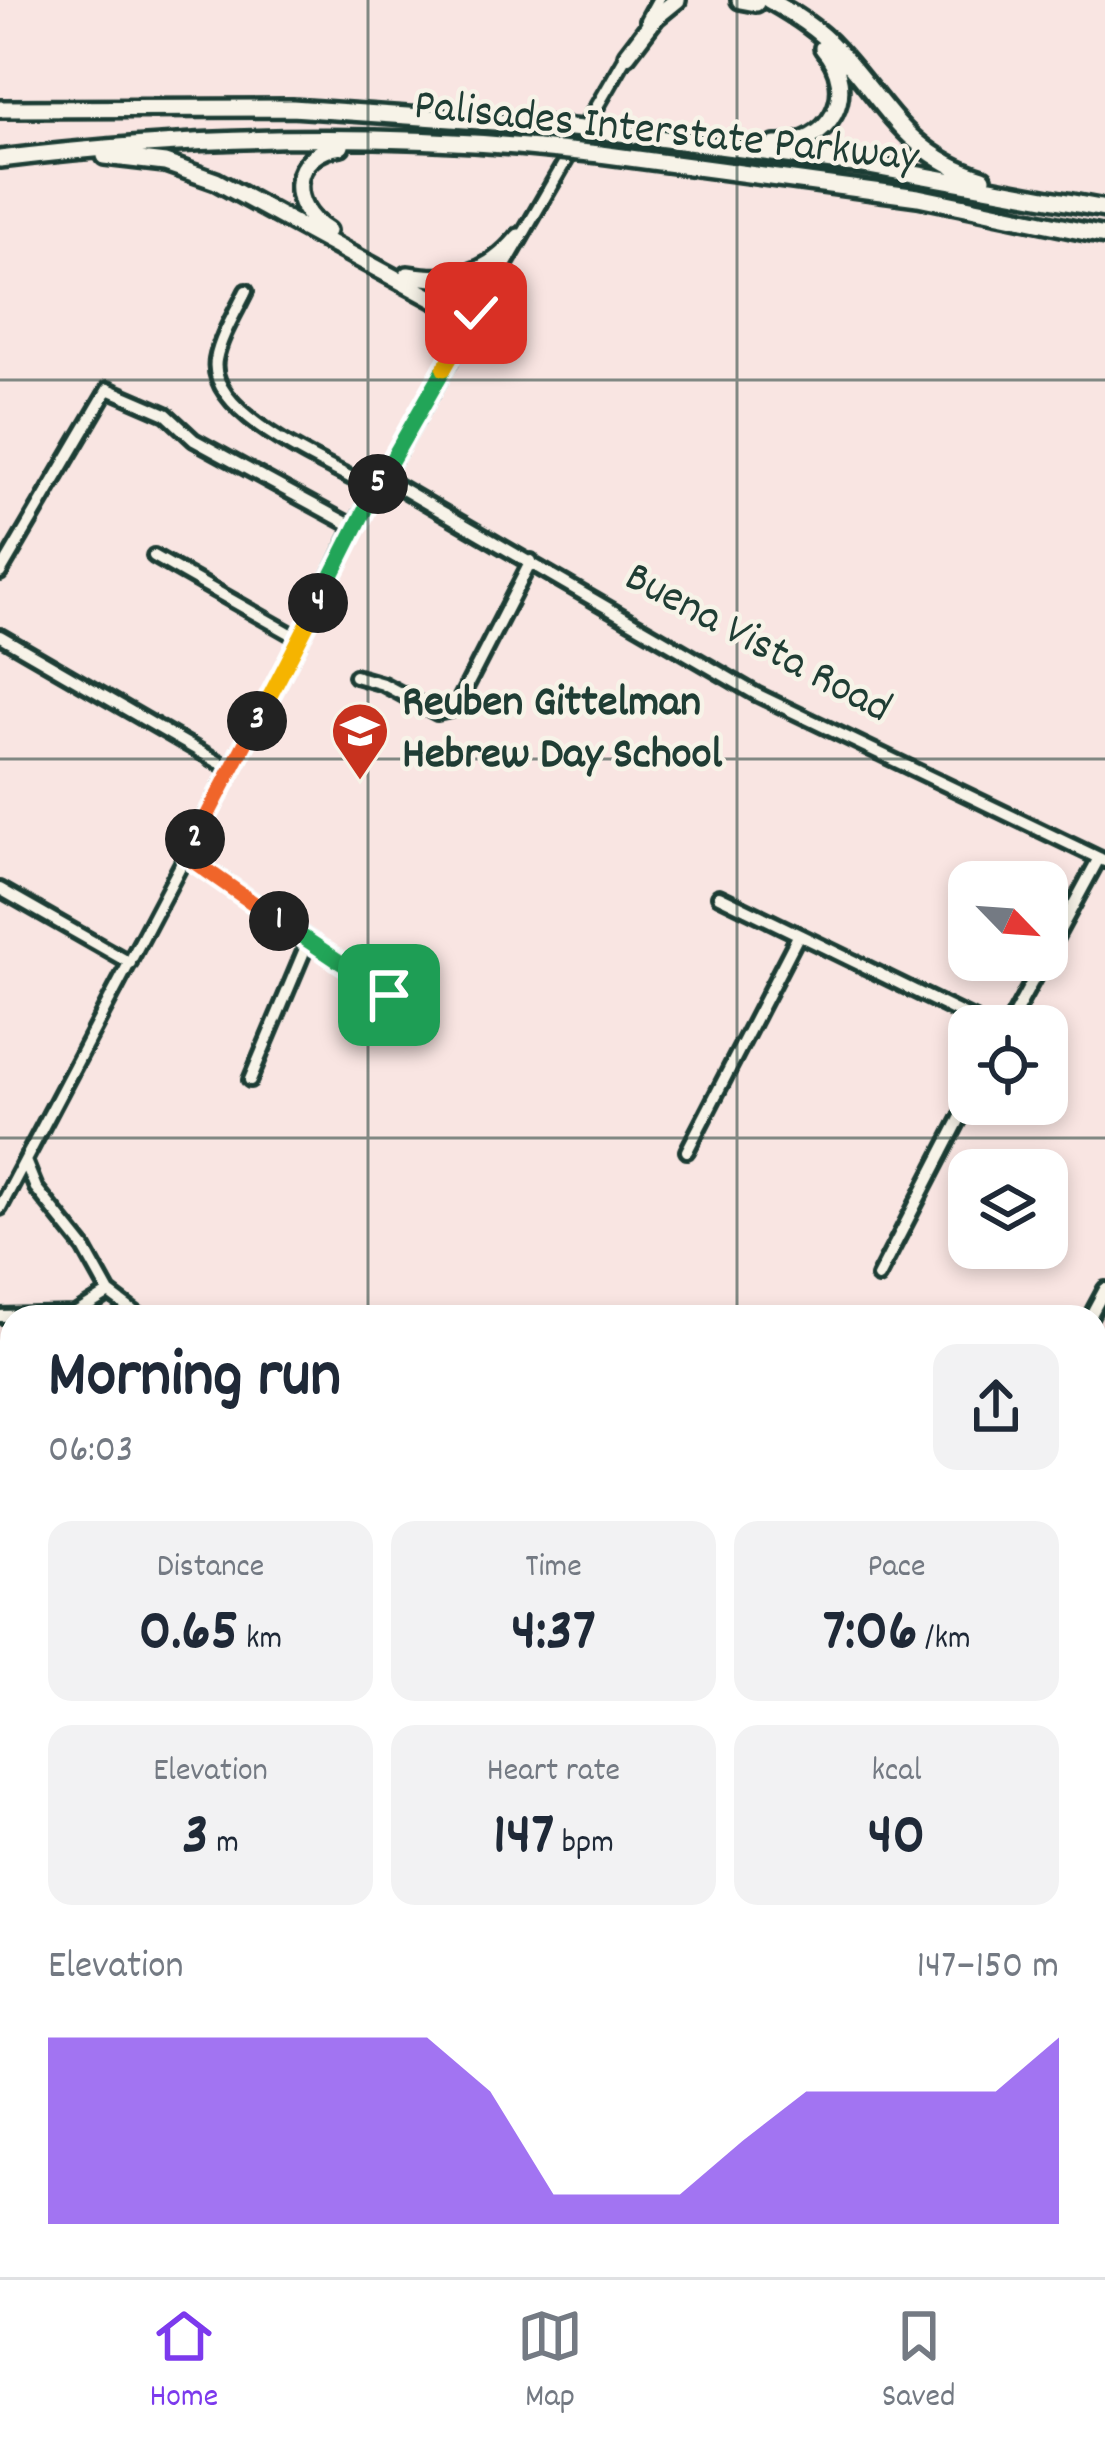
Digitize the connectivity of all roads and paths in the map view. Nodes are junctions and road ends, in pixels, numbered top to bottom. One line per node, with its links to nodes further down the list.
1 (658, 0): 4 (street)
2 (677, 0): 4 (highway)
3 (754, 1): 6 (highway); 9 (highway)
4 (627, 55): 11 (street)
5 (0, 109): 6 (highway, Palisades Interstate Parkway, bridge)
6 (639, 135): 9 (highway, Palisades Interstate Parkway)
7 (457, 142): 8 (highway, Palisades Interstate Parkway); 10 (highway, Palisades Interstate Parkway, bridge); 12 (highway)
8 (0, 159): 14 (highway)
9 (1100, 208)
10 (1105, 236)
11 (519, 237): 12 (highway); 14 (street)
12 (408, 275): 14 (highway)
13 (245, 291): 16 (street)
14 (474, 316): 15 (street)
15 (382, 477): 16 (street); 19 (street, Buena Vista Road)
16 (375, 490): 17 (street)
17 (354, 527): 20 (street); 22 (street)
18 (154, 556): 22 (street)
19 (531, 561): 23 (street); 26 (street, Buena Vista Road)
20 (0, 572)
21 (0, 636): 24 (street)
22 (300, 639): 24 (street)
23 (356, 676)
24 (232, 770): 25 (street)
25 (186, 856): 31 (street); 32 (street)
26 (1102, 859): 29 (street)
27 (0, 889): 32 (street)
28 (719, 896): 30 (street)
29 (1068, 918)
30 (798, 937): 34 (street); 37 (street)
31 (308, 942): 33 (street); 35 (street)
32 (130, 963): 38 (street)
33 (389, 995)
34 (948, 1008)
35 (250, 1080)
36 (957, 1125): 40 (street)
37 (688, 1150)
38 (25, 1161): 39 (street); 41 (street)
39 (0, 1208)
40 (878, 1277)
41 (109, 1293): 42 (street); 43 (street)
42 (90, 1305)
43 (125, 1305)

